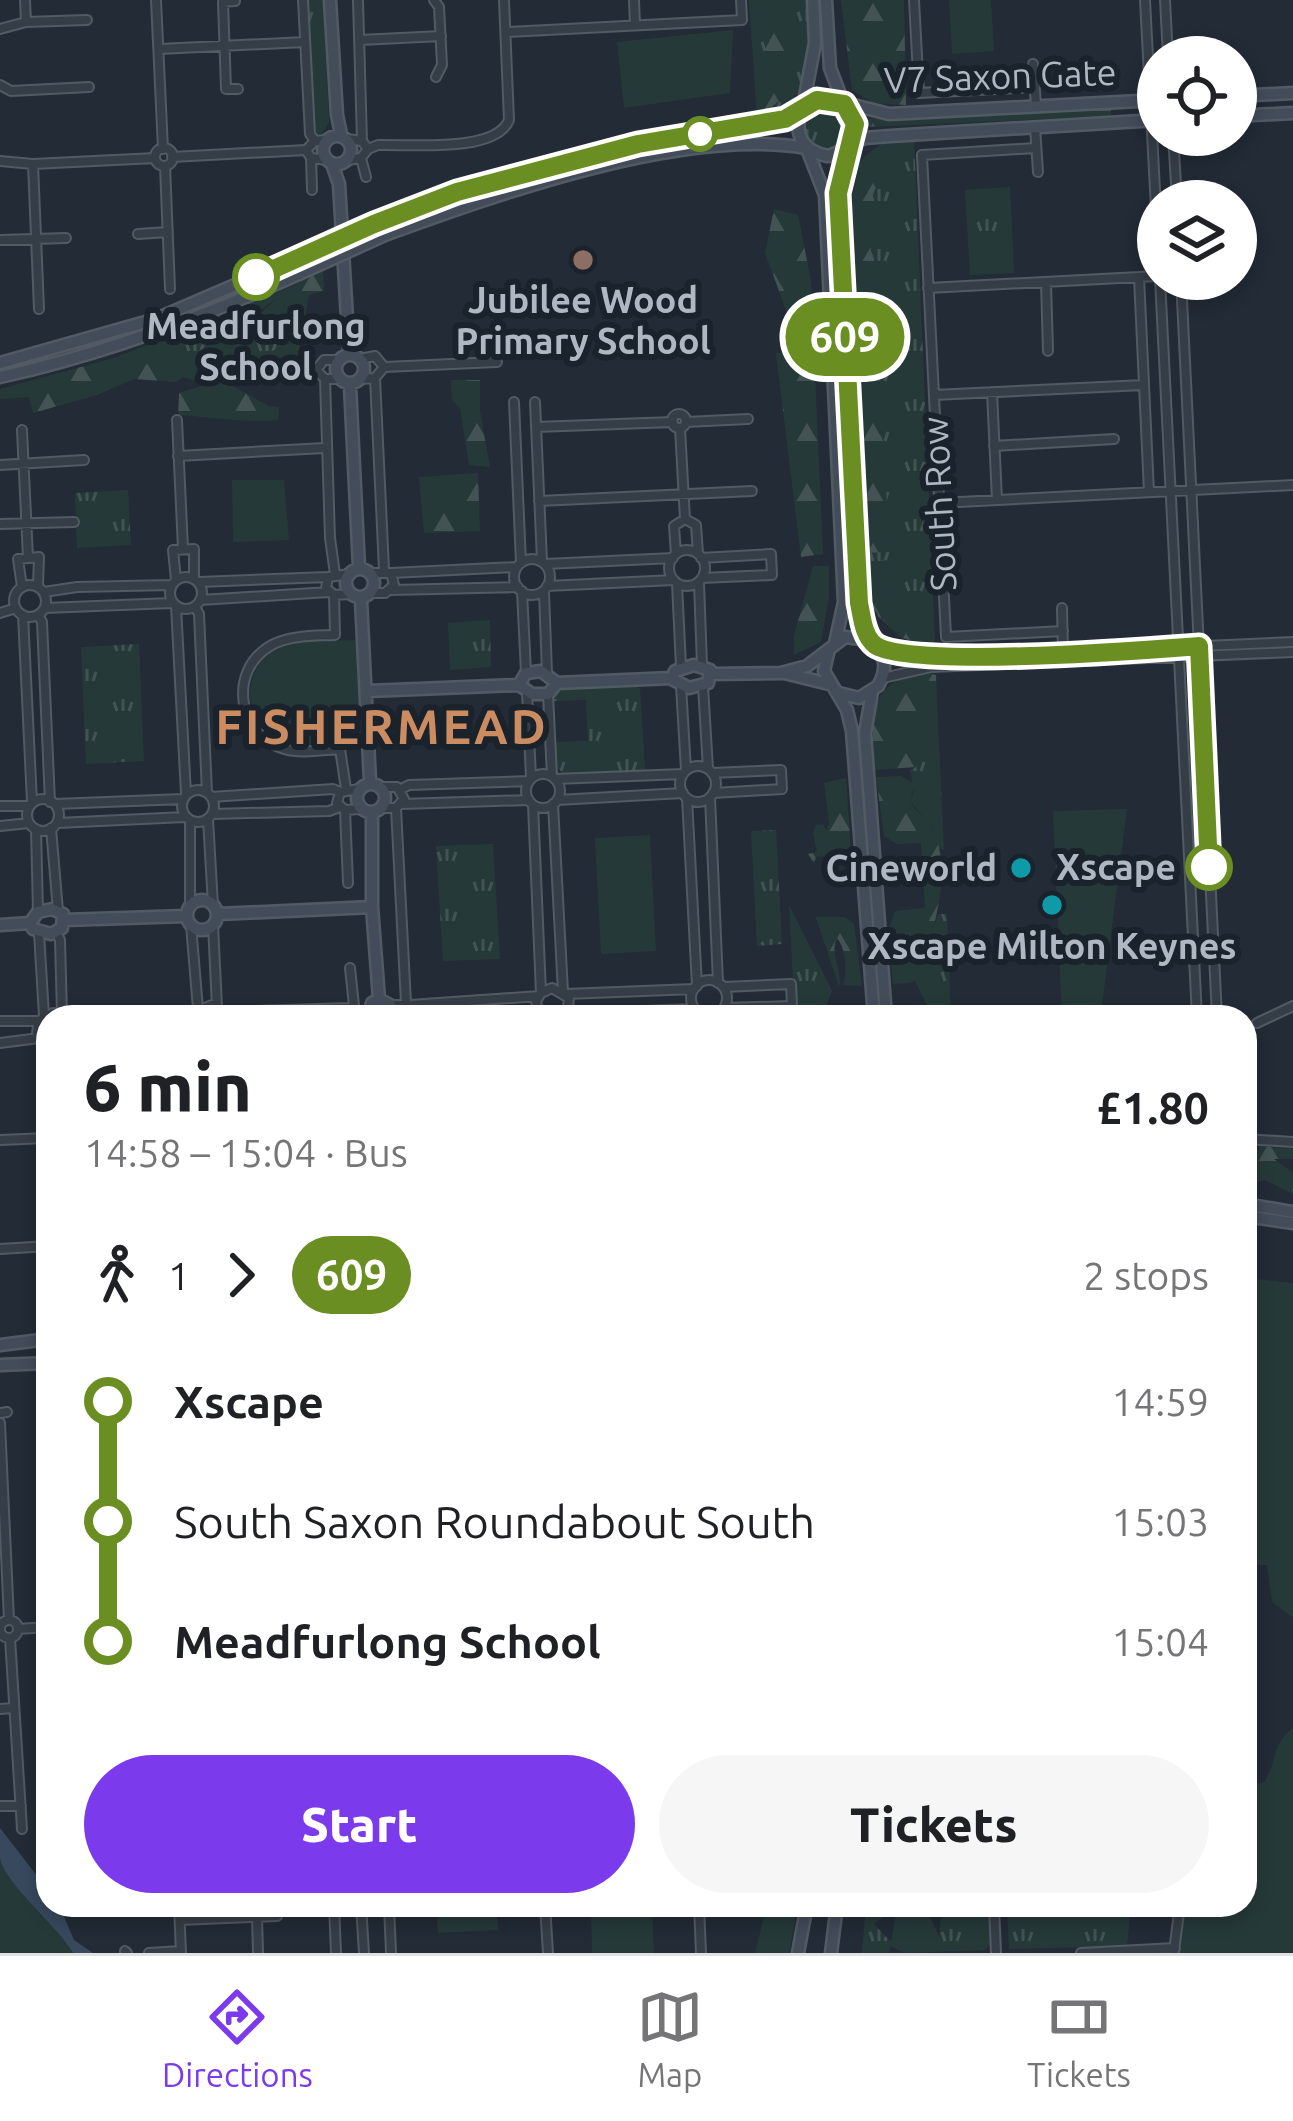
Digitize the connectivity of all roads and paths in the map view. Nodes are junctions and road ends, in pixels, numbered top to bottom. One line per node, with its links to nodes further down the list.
1 (25, 0): 18 (street)
2 (156, 0): 28 (street)
3 (303, 0): 26 (street)
4 (330, 0): 45 (street)
5 (358, 0): 25 (street)
6 (434, 0): 22 (street)
7 (504, 0): 21 (street)
8 (634, 0): 19 (street)
9 (741, 0): 19 (street)
10 (813, 0): 40 (street)
11 (826, 0): 38 (street)
12 (914, 0): 33 (street)
13 (1145, 0): 23 (street)
14 (1166, 0): 24 (street)
15 (236, 1): 16 (street)
16 (223, 2): 27 (street)
17 (87, 20): 18 (street)
18 (26, 22): 20 (street)
19 (635, 25): 21 (street)
20 (0, 29)
21 (506, 32): 46 (street)
22 (440, 36): 25 (street); 30 (street)
23 (1147, 36)
24 (1167, 36)
25 (360, 40): 46 (street)
26 (304, 42): 27 (street); 45 (street)
27 (223, 46): 28 (street); 34 (street)
28 (159, 50): 48 (street)
29 (1033, 64): 33 (street)
30 (436, 76)
31 (0, 85): 32 (street)
32 (89, 87)
33 (1035, 87): 39 (street)
34 (238, 89)
35 (1293, 93): 36 (street)
36 (1257, 95)
37 (1137, 101): 39 (street, V7 Saxon Gate)
38 (844, 105): 39 (street, V7 Saxon Gate); 40 (street); 47 (street)
39 (1036, 106)
40 (802, 111): 49 (street); 79 (street, bridge)
41 (1293, 113): 42 (street)
42 (1257, 115)
43 (1137, 121): 44 (street, V7 Saxon Gate)
44 (1035, 127): 47 (street, V7 Saxon Gate); 50 (street)
45 (332, 138): 46 (street); 51 (street); 55 (street); 55 (street)
46 (365, 145): 55 (street)
47 (848, 146): 49 (street); 149 (street)
48 (164, 148): 52 (street); 53 (street)
49 (807, 148): 83 (street, bridge); 150 (street)
50 (1036, 148): 58 (street); 68 (street, South Row)
51 (308, 154): 52 (street); 55 (street); 60 (street)
52 (172, 157): 57 (street)
53 (155, 158): 56 (street); 57 (street)
54 (0, 160): 56 (street)
55 (342, 161): 59 (street); 76 (street)
56 (32, 164): 65 (street)
57 (165, 166): 61 (street)
58 (1038, 172)
59 (367, 177)
60 (312, 190)
61 (168, 232): 62 (street); 69 (street)
62 (139, 234)
63 (66, 238): 65 (street)
64 (0, 240): 65 (street)
65 (37, 240): 73 (street)
66 (1137, 277): 67 (street)
67 (1046, 282): 68 (street); 75 (street)
68 (928, 288): 89 (street, South Row)
69 (170, 289)
70 (1140, 300): 87 (street)
71 (1160, 300): 110 (street)
72 (1181, 300): 108 (street)
73 (39, 309)
74 (322, 348): 77 (street)
75 (1048, 351)
76 (349, 357): 77 (street); 80 (street); 86 (street); 86 (street)
77 (324, 360): 81 (street)
78 (497, 362): 80 (street)
79 (0, 363)
80 (384, 367): 84 (street)
81 (316, 370): 82 (street); 85 (street)
82 (279, 374)
83 (0, 377)
84 (375, 378): 86 (street); 127 (street)
85 (325, 380): 86 (street); 100 (street)
86 (350, 381): 126 (street)
87 (1144, 385): 88 (street); 111 (street)
88 (992, 392): 89 (street); 99 (street)
89 (934, 395): 115 (street, South Row)
90 (514, 402): 92 (street)
91 (536, 403): 95 (street)
92 (515, 418): 95 (street); 105 (street)
93 (176, 419): 101 (street)
94 (748, 419): 96 (street)
95 (536, 423): 96 (street); 106 (street)
96 (680, 424): 112 (street)
97 (22, 430): 103 (street)
98 (1114, 439): 99 (street)
99 (994, 446): 113 (street)
100 (325, 448): 101 (street); 128 (street)
101 (178, 456): 120 (street)
102 (84, 460): 103 (street)
103 (23, 464): 104 (street); 118 (street)
104 (0, 465)
105 (516, 472): 106 (street); 125 (street)
106 (538, 472): 114 (street)
107 (1293, 485): 108 (street)
108 (1191, 490): 110 (street); 151 (street)
109 (752, 491): 112 (street)
110 (1170, 491): 111 (street); 152 (street)
111 (1149, 492): 113 (street)
112 (683, 494): 114 (street); 116 (street)
113 (997, 500): 115 (street)
114 (539, 501): 124 (street)
115 (939, 503): 147 (street, South Row)
116 (685, 519): 121 (street); 122 (street)
117 (74, 522): 118 (street)
118 (26, 523): 119 (street); 123 (street)
119 (0, 524)
120 (183, 549): 129 (street); 132 (street)
121 (674, 556): 122 (street); 124 (street); 131 (street)
122 (699, 556): 130 (street); 130 (street)
123 (28, 558): 134 (street); 135 (street)
124 (544, 563): 125 (street); 133 (street)
125 (519, 565): 127 (street); 136 (street)
126 (360, 571): 127 (street); 128 (street); 140 (street); 140 (street)
127 (388, 572): 137 (street)
128 (332, 576): 129 (street); 139 (street)
129 (197, 580): 132 (street); 141 (street)
130 (701, 580): 131 (street); 155 (street)
131 (675, 581): 133 (street); 156 (street)
132 (174, 582): 135 (street); 142 (street)
133 (546, 588): 136 (street); 158 (street)
134 (20, 589): 135 (street); 138 (street); 145 (street)
135 (41, 589): 144 (street)
136 (520, 589): 137 (street); 157 (street)
137 (391, 590): 140 (street)
138 (0, 592)
139 (331, 594): 140 (street); 141 (street); 175 (street)
140 (360, 596): 167 (street)
141 (198, 603): 142 (street); 176 (street)
142 (174, 605): 144 (street); 179 (street)
143 (1062, 608): 147 (street)
144 (42, 611): 145 (street); 181 (street)
145 (20, 612): 146 (street); 183 (street)
146 (0, 613)
147 (1063, 632): 154 (street)
148 (1293, 642): 151 (street)
149 (874, 644): 150 (street); 154 (street); 161 (street)
150 (832, 646): 159 (street); 165 (street)
151 (1199, 651): 152 (street); 153 (street); 222 (street)
152 (1178, 652): 154 (street); 161 (street); 221 (street)
153 (1293, 652)
154 (1064, 653)
155 (702, 665): 156 (street); 160 (street)
156 (682, 667): 162 (street)
157 (526, 673): 158 (street); 166 (street)
158 (547, 673): 164 (street)
159 (781, 673): 160 (street); 165 (street)
160 (712, 674): 163 (street)
161 (883, 677): 168 (street)
162 (676, 682): 163 (street); 164 (street); 170 (street)
163 (703, 686): 169 (street)
164 (553, 688): 166 (street); 171 (street)
165 (832, 688): 168 (street); 219 (street)
166 (523, 689): 167 (street); 172 (street)
167 (368, 691): 173 (street)
168 (872, 692): 220 (street)
169 (710, 771): 170 (street); 178 (street); 178 (street)
170 (684, 772): 171 (street); 177 (street)
171 (553, 778): 172 (street); 180 (street)
172 (530, 780): 174 (street); 182 (street)
173 (370, 786): 174 (street); 175 (street); 187 (street); 187 (street)
174 (401, 790): 185 (street)
175 (343, 791): 176 (street); 186 (street)
176 (209, 795): 179 (street); 188 (street)
177 (685, 795): 178 (street); 180 (street); 203 (street)
178 (712, 795): 202 (street)
179 (185, 797): 181 (street); 189 (street)
180 (555, 802): 182 (street); 204 (street)
181 (53, 803): 183 (street); 190 (street)
182 (531, 803): 185 (street); 205 (street)
183 (31, 804): 184 (street); 192 (street)
184 (0, 806)
185 (399, 806): 187 (street); 206 (street)
186 (342, 808): 187 (street); 188 (street); 193 (street)
187 (371, 810): 194 (street)
188 (210, 817): 189 (street); 195 (street)
189 (188, 819): 190 (street); 197 (street)
190 (54, 825): 192 (street); 196 (street)
191 (0, 826): 192 (street)
192 (32, 826): 198 (street)
193 (348, 883)
194 (372, 907): 195 (street); 212 (street)
195 (215, 914): 197 (street); 197 (street); 210 (street)
196 (61, 916): 197 (street); 198 (street); 200 (street)
197 (188, 916): 209 (street)
198 (36, 923): 199 (street); 200 (street); 207 (street)
199 (0, 925)
200 (56, 932): 208 (street)
201 (350, 968): 211 (street)
202 (720, 985): 203 (street); 217 (street); 218 (street)
203 (696, 987): 204 (street); 216 (street)
204 (565, 993): 205 (street); 215 (street)
205 (540, 994): 206 (street); 214 (street)
206 (408, 1004): 213 (street)
207 (41, 1005)
208 (63, 1005)
209 (194, 1005)
210 (221, 1005)
211 (350, 1005)
212 (380, 1005)
213 (401, 1005)
214 (535, 1005)
215 (570, 1005)
216 (694, 1005)
217 (724, 1005)
218 (792, 1005)
219 (873, 1005)
220 (885, 1005)
221 (1196, 1005)
222 (1216, 1005)
223 (1293, 1006): 226 (street)
224 (36, 1019): 225 (street)
225 (0, 1022)
226 (1257, 1023)
227 (0, 1042): 228 (street)
228 (36, 1043)
229 (36, 1138): 230 (street)
230 (0, 1140)
231 (1257, 1140): 232 (street)
232 (1293, 1142)
233 (1257, 1206): 234 (street)
234 (1293, 1212)
235 (1257, 1218): 236 (street)
236 (1293, 1223)
237 (36, 1247): 238 (street)
238 (0, 1249)
239 (36, 1340): 240 (street)
240 (0, 1345)
241 (36, 1364): 242 (street)
242 (0, 1365)
243 (0, 1423): 244 (street)
244 (2, 1523): 245 (street)
245 (9, 1620): 247 (street); 248 (street)
246 (36, 1628): 247 (street)
247 (18, 1629): 248 (street)
248 (10, 1638): 249 (street)
249 (13, 1708): 250 (street); 252 (street)
250 (0, 1709)
251 (0, 1806): 252 (street)
252 (21, 1806): 253 (street)
253 (22, 1829)
254 (180, 1917): 265 (street)
255 (257, 1917): 265 (street); 269 (street)
256 (334, 1917): 270 (street)
257 (362, 1917): 271 (street)
258 (390, 1917): 272 (street)
259 (546, 1917): 273 (street)
260 (699, 1917): 274 (street)
261 (805, 1917): 275 (street)
262 (836, 1917): 276 (street)
263 (994, 1917): 277 (street)
264 (1178, 1917): 266 (street)
265 (180, 1920): 267 (street)
266 (1174, 1951): 278 (street)
267 (181, 1952): 268 (street)
268 (149, 1953)
269 (258, 1953)
270 (336, 1953)
271 (364, 1953)
272 (391, 1953)
273 (548, 1953)
274 (701, 1953)
275 (798, 1953)
276 (831, 1953)
277 (996, 1953)
278 (1081, 1953)

